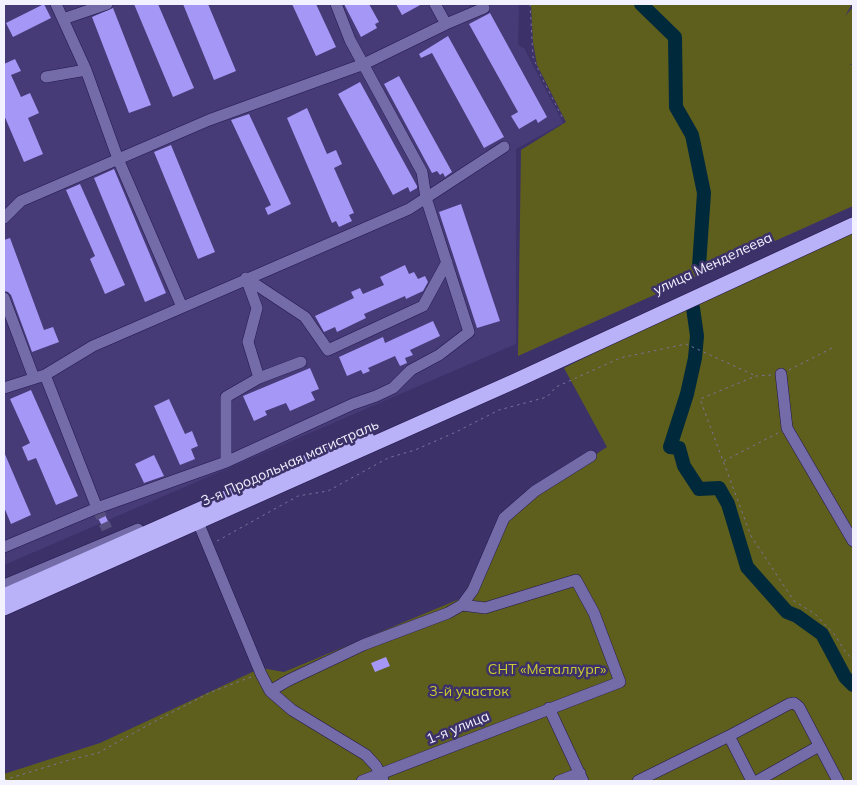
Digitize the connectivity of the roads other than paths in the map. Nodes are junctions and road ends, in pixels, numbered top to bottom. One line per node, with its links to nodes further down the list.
1 (56, 4): 6 (street)
2 (108, 4): 6 (street)
3 (336, 4): 8 (street)
4 (435, 4): 7 (street)
5 (484, 8): 7 (street)
6 (63, 19): 9 (street)
7 (446, 24): 8 (street)
8 (364, 64): 12 (street); 13 (street)
9 (86, 70): 10 (street); 12 (street)
10 (46, 77)
11 (504, 148): 13 (street)
12 (118, 159): 15 (street); 20 (street)
13 (426, 198): 17 (street); 18 (street)
14 (853, 217): 21 (highway, улица Менделеева)
15 (4, 218)
16 (853, 225): 21 (highway, улица Менделеева)
17 (447, 262): 18 (street); 28 (street)
18 (246, 278): 20 (street); 25 (street)
19 (4, 298): 24 (street)
20 (182, 307): 24 (street)
21 (588, 343): 30 (highway, 3-я Продольная магистраль); 35 (highway, 3-я Продольная магистраль)
22 (301, 362): 25 (street)
23 (781, 374): 32 (street)
24 (40, 376): 26 (street); 29 (street)
25 (259, 378): 28 (street)
26 (4, 388)
27 (591, 456): 36 (street)
28 (226, 462): 29 (street)
29 (97, 508): 33 (street)
30 (198, 522): 37 (highway, 3-я Продольная магистраль); 38 (street)
31 (142, 527): 34 (street)
32 (853, 541)
33 (4, 547)
34 (4, 585)
35 (4, 596)
36 (462, 605): 38 (street); 39 (street, 1-я улица)
37 (4, 608)
38 (270, 691): 43 (street)
39 (548, 708): 42 (street); 43 (street, 1-я улица)
40 (729, 736): 41 (street); 46 (street); 47 (street)
41 (819, 746): 48 (street); 49 (street)
42 (581, 777): 45 (street)
43 (382, 778): 44 (street, 1-я улица)
44 (362, 781)
45 (559, 781)
46 (638, 781)
47 (752, 781)
48 (757, 781)
49 (838, 781)

